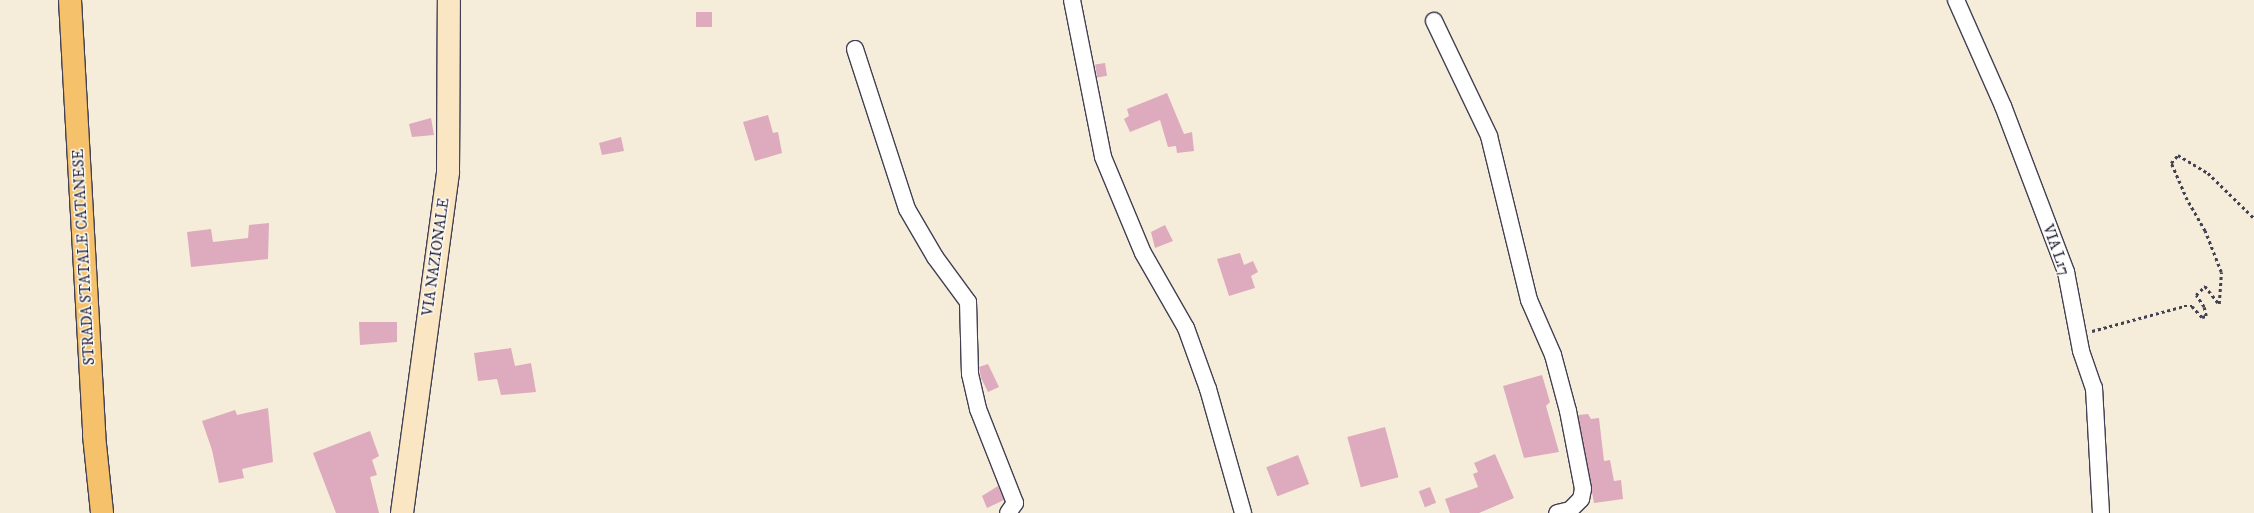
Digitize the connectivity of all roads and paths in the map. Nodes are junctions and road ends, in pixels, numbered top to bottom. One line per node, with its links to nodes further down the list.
1 (70, 0): 9 (main road, STRADA STATALE CATANESE)
2 (449, 0): 10 (main road, VIA NAZIONALE)
3 (1072, 0): 12 (street)
4 (1956, 0): 8 (street, VIA L17)
5 (1434, 21): 13 (street)
6 (855, 49): 11 (street)
7 (2254, 218): 8 (path)
8 (2078, 334): 14 (street, VIA L17)
9 (102, 513)
10 (402, 513)
11 (1008, 513)
12 (1242, 513)
13 (1557, 513)
14 (2101, 513)

